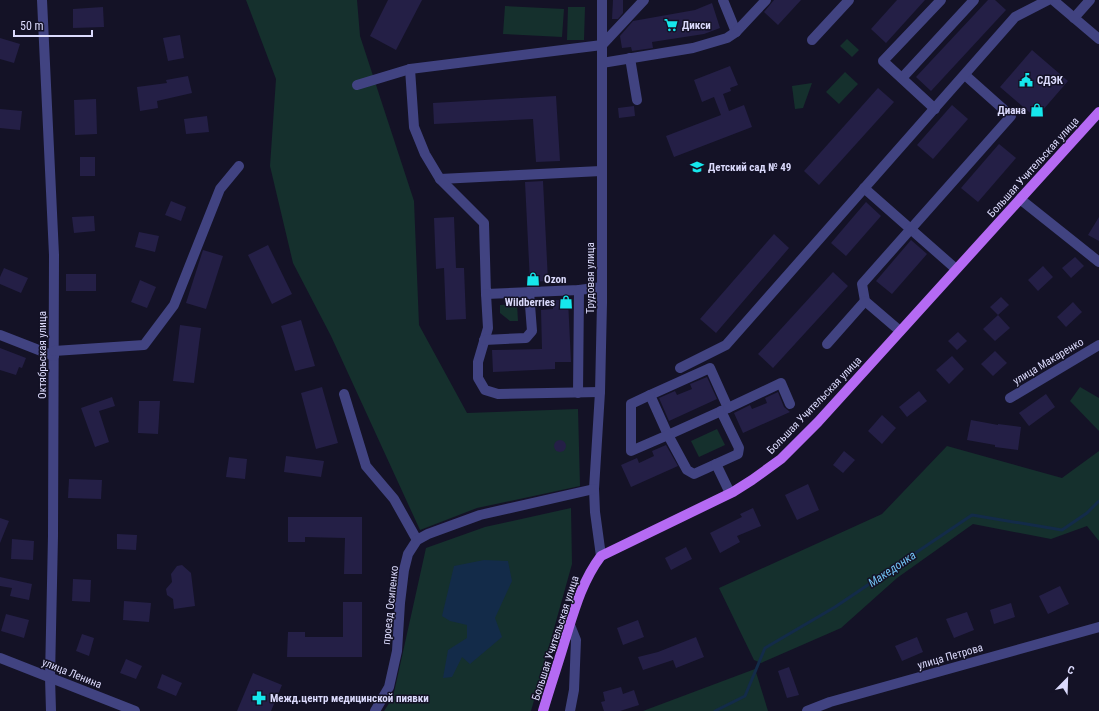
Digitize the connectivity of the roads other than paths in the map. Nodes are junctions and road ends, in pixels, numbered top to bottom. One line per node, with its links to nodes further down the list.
1 (42, 0): 44 (street, Октябрьская улица)
2 (602, 0): 16 (street, Трудовая улица)
3 (644, 0): 16 (street)
4 (723, 0): 13 (street)
5 (766, 0): 13 (street)
6 (849, 0): 15 (street)
7 (941, 0): 21 (street)
8 (974, 0): 21 (street)
9 (1048, 0): 20 (street)
10 (1053, 0): 12 (street)
11 (1090, 0): 12 (street)
12 (1074, 18): 14 (street)
13 (736, 32): 17 (street)
14 (1099, 39)
15 (812, 40)
16 (602, 45): 18 (street, Трудовая улица); 19 (street)
17 (630, 58): 18 (street); 23 (street)
18 (602, 63): 27 (street, Трудовая улица)
19 (410, 69): 22 (street); 28 (street)
20 (965, 75): 24 (street); 31 (street)
21 (902, 78): 24 (street)
22 (357, 85)
23 (637, 100)
24 (935, 109): 29 (street)
25 (1099, 112): 30 (main road, Большая Учительская улица)
26 (239, 166): 44 (street)
27 (601, 171): 28 (street); 34 (street, Трудовая улица)
28 (440, 179): 37 (street)
29 (864, 188): 31 (street); 45 (street)
30 (1020, 199): 32 (street); 33 (main road, Большая Учительская улица)
31 (910, 228): 33 (street); 38 (street)
32 (1099, 262)
33 (956, 269): 39 (main road, Большая Учительская улица)
34 (602, 287): 35 (street); 46 (street, Трудовая улица)
35 (579, 290): 36 (street); 47 (street)
36 (529, 292): 37 (street); 41 (street)
37 (486, 294): 41 (street)
38 (864, 301): 39 (street); 42 (street)
39 (900, 331): 56 (main road, Большая Учительская улица)
40 (0, 335): 44 (street)
41 (484, 340): 47 (street)
42 (827, 344)
43 (1099, 345): 50 (street, улица Макаренко)
44 (54, 353): 62 (street, Октябрьская улица)
45 (680, 368)
46 (600, 392): 47 (street); 55 (street, Трудовая улица)
47 (578, 393)
48 (344, 394): 57 (street)
49 (650, 395): 52 (street); 53 (street); 53 (street)
50 (1010, 398)
51 (790, 404): 52 (street)
52 (724, 409): 53 (street); 54 (street)
53 (668, 435): 54 (street)
54 (716, 464): 56 (street)
55 (594, 489): 57 (street); 58 (street, Трудовая улица)
56 (730, 493): 58 (main road, Большая Учительская улица)
57 (416, 540): 66 (street, проезд Осипенко)
58 (601, 556): 59 (main road, Большая Учительская улица)
59 (570, 625): 67 (main road, Большая Учительская улица); 68 (street)
60 (1099, 626): 63 (street, улица Петрова)
61 (0, 658): 62 (street, улица Ленина)
62 (50, 677): 64 (street, Октябрьская улица); 65 (street, улица Ленина)
63 (832, 706): 69 (street, улица Петрова)
64 (51, 711)
65 (135, 711)
66 (375, 711)
67 (543, 711)
68 (570, 711)
69 (807, 711)

